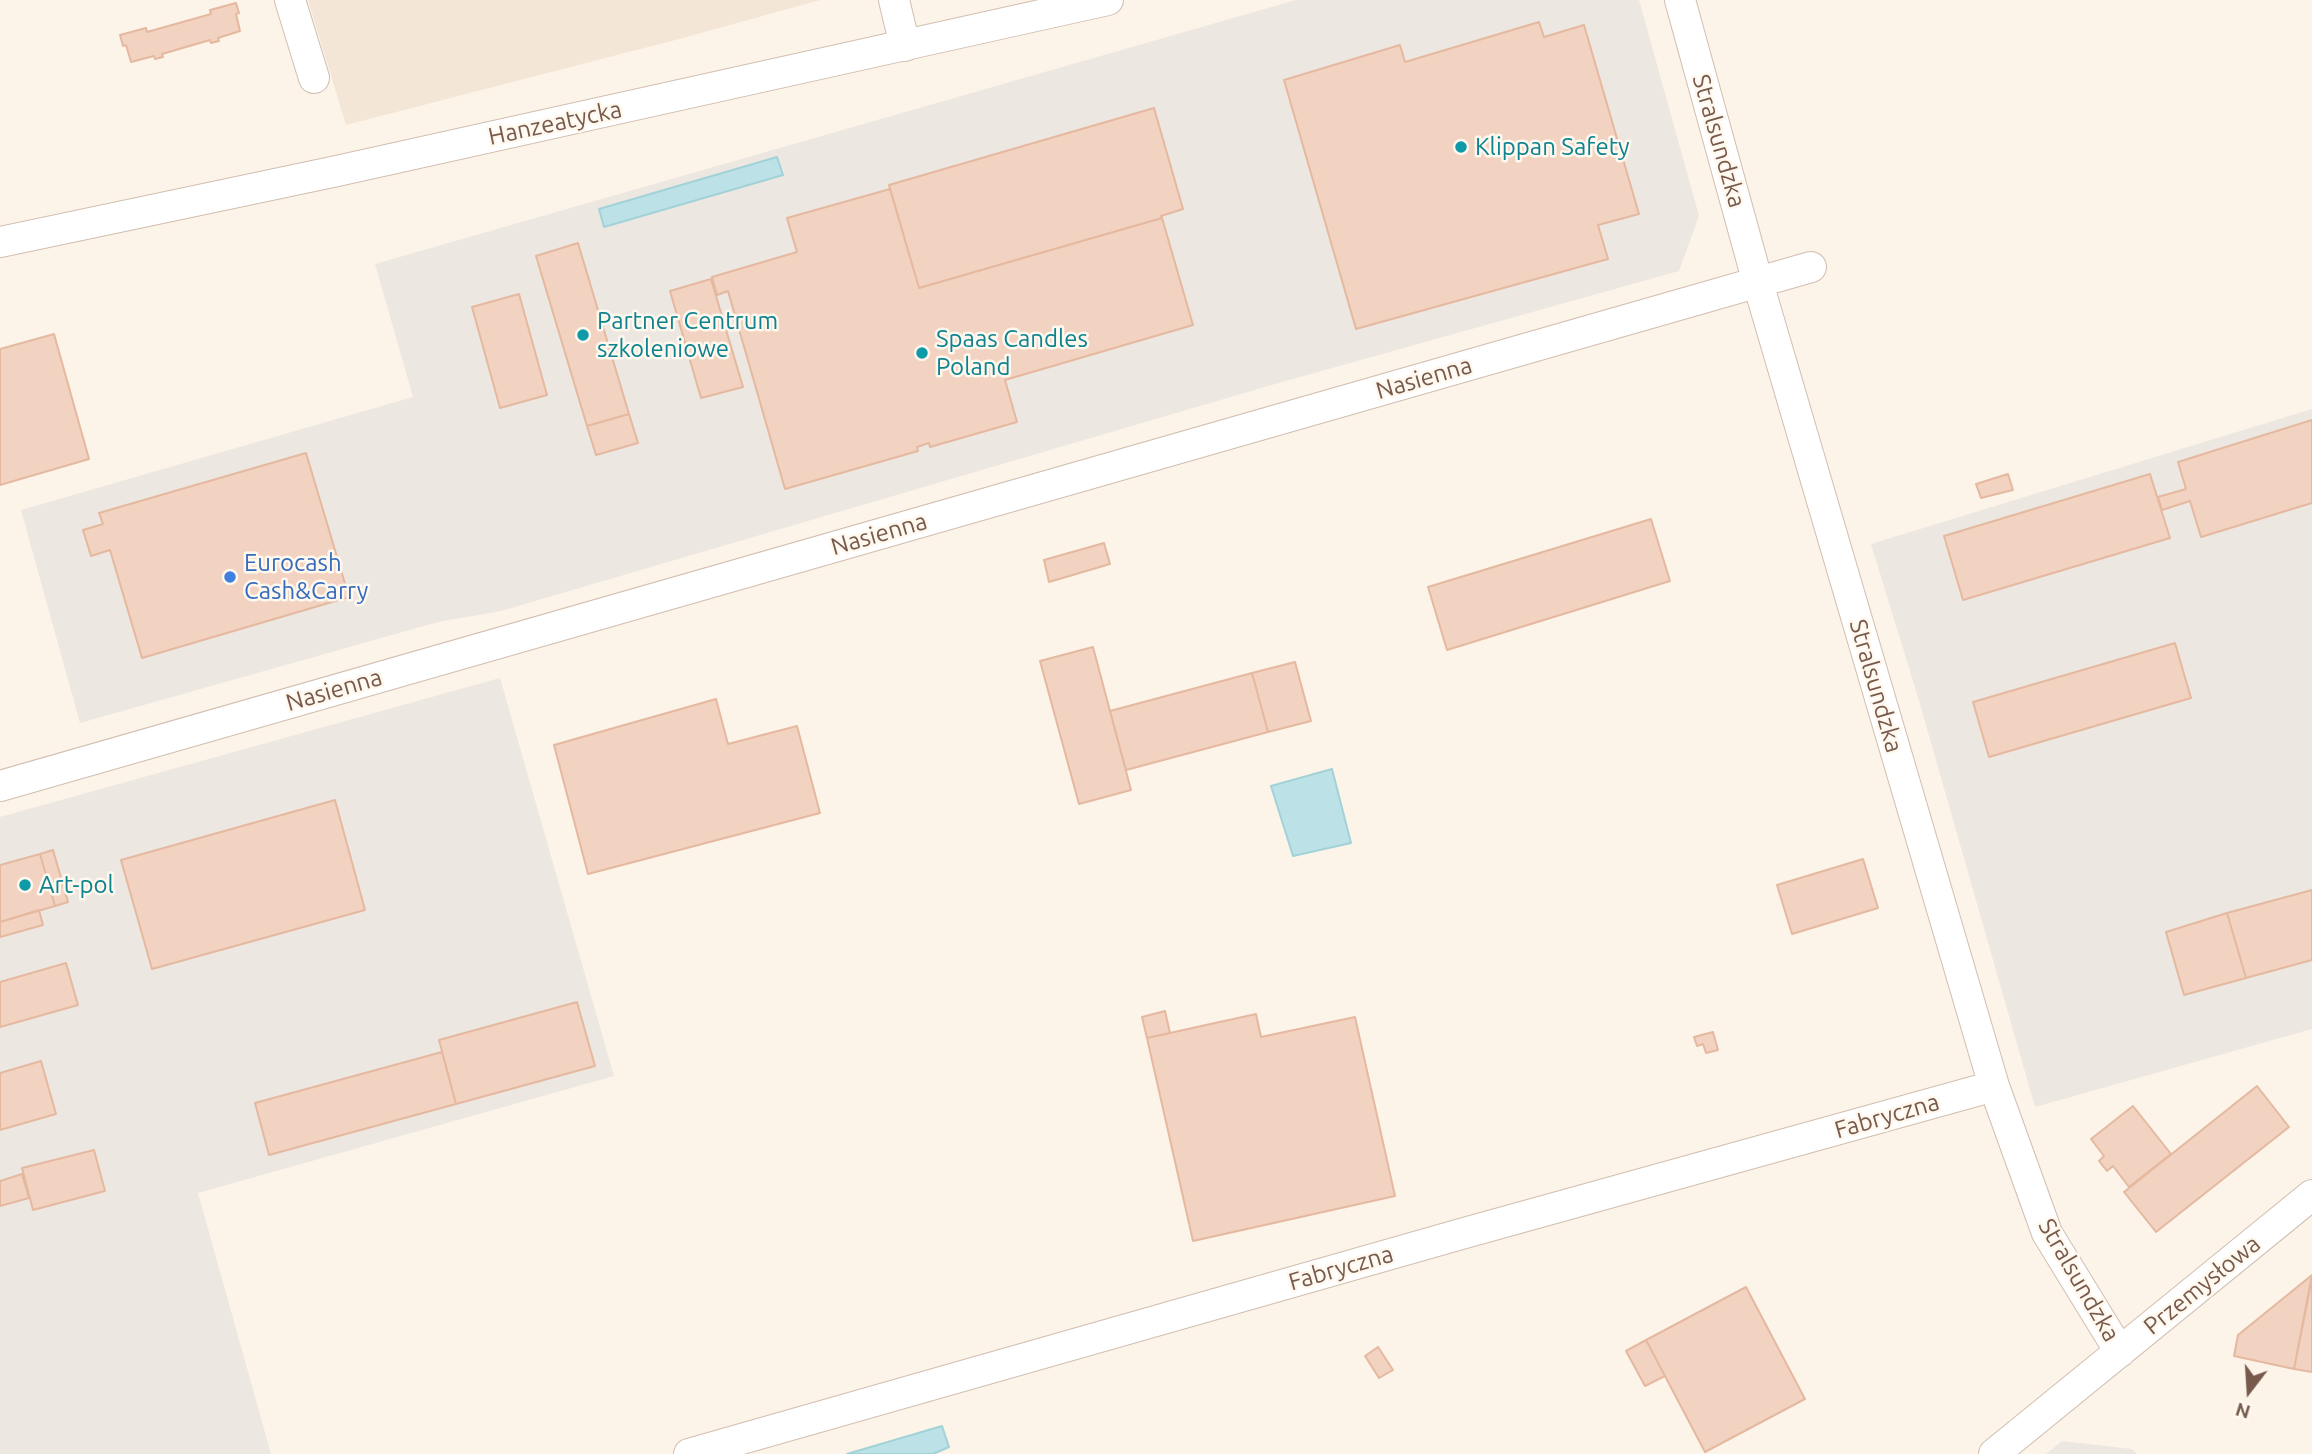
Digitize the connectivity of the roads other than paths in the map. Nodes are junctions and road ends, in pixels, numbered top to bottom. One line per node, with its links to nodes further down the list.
1 (290, 0): 6 (street)
2 (894, 0): 5 (street)
3 (1108, 0): 5 (street, Hanzeatycka)
4 (1680, 0): 9 (street, Stralsundzka)
5 (905, 46): 7 (street, Hanzeatycka)
6 (314, 78)
7 (0, 242)
8 (1811, 268): 9 (street, Nasienna)
9 (1758, 283): 10 (street, Nasienna); 11 (street, Stralsundzka)
10 (0, 786)
11 (1994, 1086): 13 (street, Stralsundzka); 14 (street, Fabryczna)
12 (2312, 1195): 13 (street, Przemysłowa)
13 (2120, 1352): 15 (street, Przemysłowa)
14 (689, 1454)
15 (1994, 1454)

